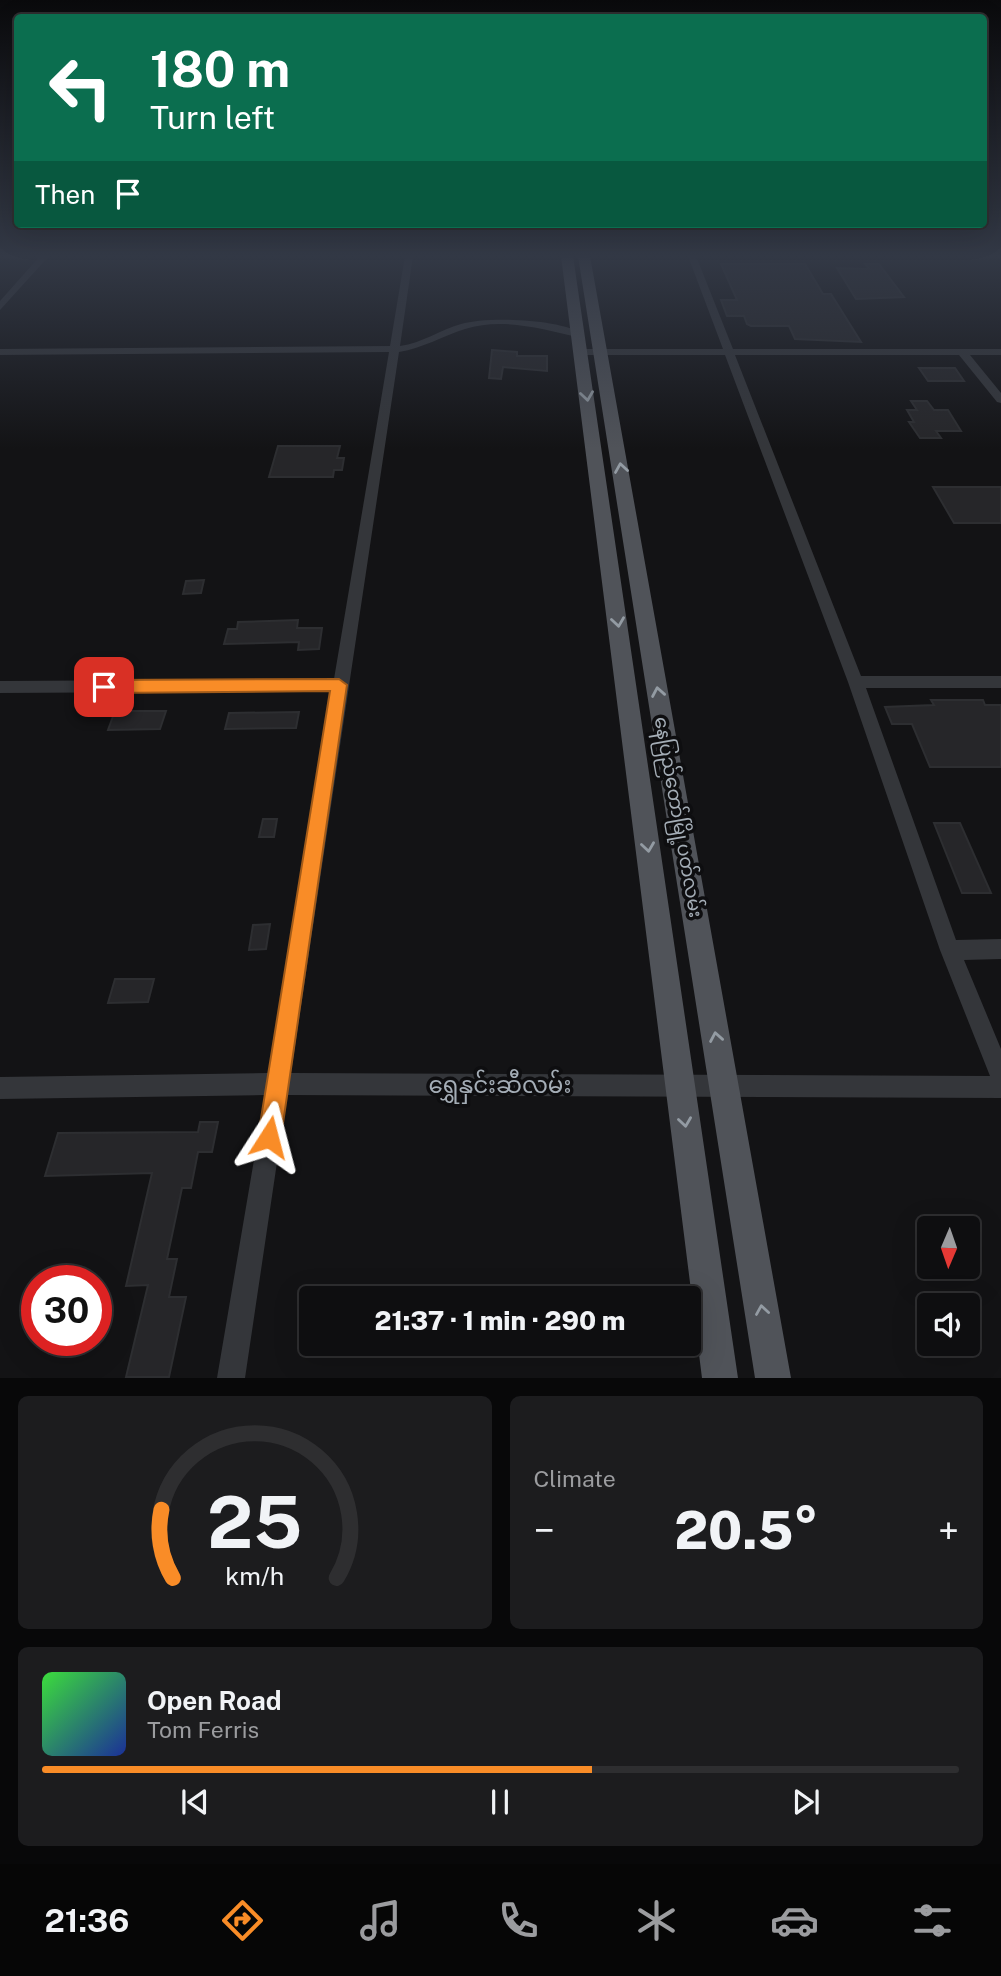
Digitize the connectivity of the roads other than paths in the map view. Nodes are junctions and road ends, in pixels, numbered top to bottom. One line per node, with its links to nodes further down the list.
1 (400, 320): 6 (street)
2 (581, 320): 5 (main road, နေပြည်တော်မြို့ပတ်လမ်း)
3 (586, 320): 5 (main road, နေပြည်တော်မြို့ပတ်လမ်း)
4 (716, 320): 9 (street)
5 (587, 346): 6 (street); 9 (street); 20 (main road, နေပြည်တော်မြို့ပတ်လမ်း, one-way to 20); 21 (main road, နေပြည်တော်မြို့ပတ်လမ်း, one-way to 5)
6 (396, 349): 7 (street); 14 (street)
7 (0, 352)
8 (1001, 352): 10 (street)
9 (728, 353): 10 (street); 12 (street)
10 (963, 353): 11 (street)
11 (1001, 400)
12 (856, 682): 13 (street); 17 (street)
13 (1001, 682)
14 (339, 685): 15 (street); 19 (street)
15 (0, 687)
16 (1001, 949): 17 (street)
17 (950, 950): 18 (street)
18 (1001, 1076)
19 (278, 1084): 20 (street, ရွှေနှင်းဆီလမ်း); 23 (street, ရွှေနှင်းဆီလမ်း); 24 (street)
20 (680, 1086): 21 (street, ရွှေနှင်းဆီလမ်း); 25 (main road, နေပြည်တော်မြို့ပတ်လမ်း, one-way to 25)
21 (725, 1087): 22 (street, ရွှေနှင်းဆီလမ်း); 26 (main road, နေပြည်တော်မြို့ပတ်လမ်း, one-way to 21)
22 (1001, 1087)
23 (0, 1088)
24 (231, 1377)
25 (720, 1377)
26 (773, 1377)

